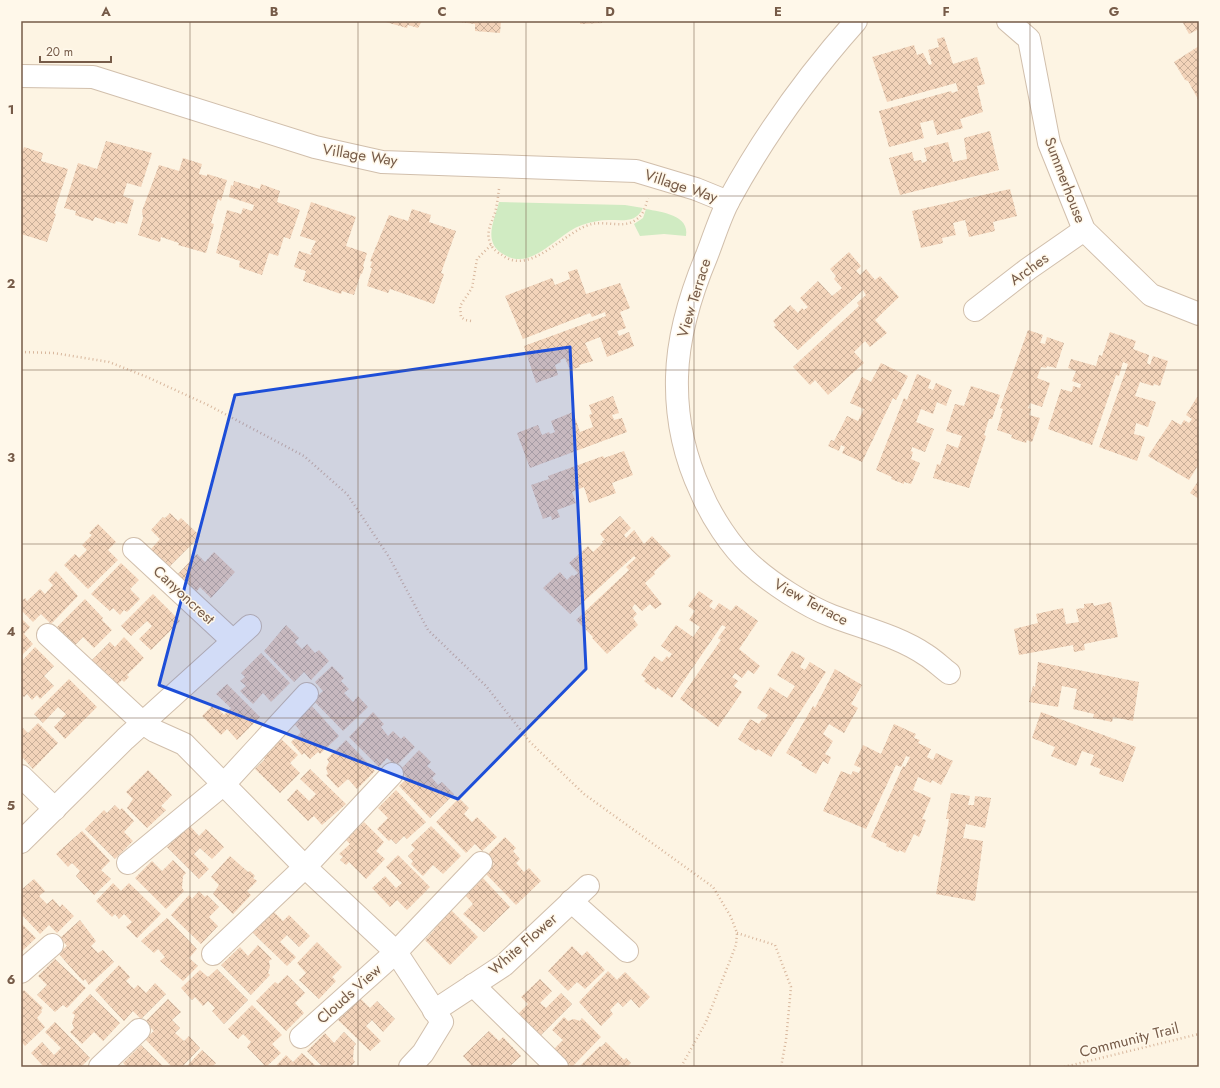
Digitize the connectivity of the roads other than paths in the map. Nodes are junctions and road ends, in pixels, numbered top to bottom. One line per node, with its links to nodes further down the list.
1 (856, 21): 4 (street, View Terrace)
2 (1008, 21): 5 (street, Summerhouse)
3 (21, 76): 4 (street, Village Way)
4 (728, 202): 12 (street, View Terrace)
5 (1084, 230): 6 (street, Arches); 7 (street, Summerhouse)
6 (975, 310)
7 (1199, 314)
8 (134, 549): 11 (street, Canyoncrest)
9 (250, 626): 11 (street)
10 (48, 635): 14 (street)
11 (234, 641): 14 (street)
12 (949, 673)
13 (307, 694): 17 (street)
14 (143, 723): 17 (street, Clouds View); 18 (street)
15 (392, 774): 22 (street)
16 (21, 776): 18 (street)
17 (225, 783): 20 (street); 22 (street, Clouds View)
18 (55, 809): 19 (street)
19 (21, 842)
20 (128, 863)
21 (481, 863): 27 (street, Clouds View)
22 (305, 867): 27 (street, Clouds View); 28 (street)
23 (588, 886): 24 (street, White Flower)
24 (571, 901): 26 (street, White Flower); 30 (street, White Flower)
25 (52, 945): 29 (street)
26 (627, 951)
27 (396, 952): 31 (street, Clouds View); 33 (street, Clouds View)
28 (213, 954)
29 (21, 972)
30 (473, 985): 31 (street, White Flower); 36 (street, White Flower)
31 (438, 1017): 35 (street, White Flower)
32 (139, 1030): 34 (street)
33 (302, 1037)
34 (100, 1067)
35 (410, 1067)
36 (557, 1067)

